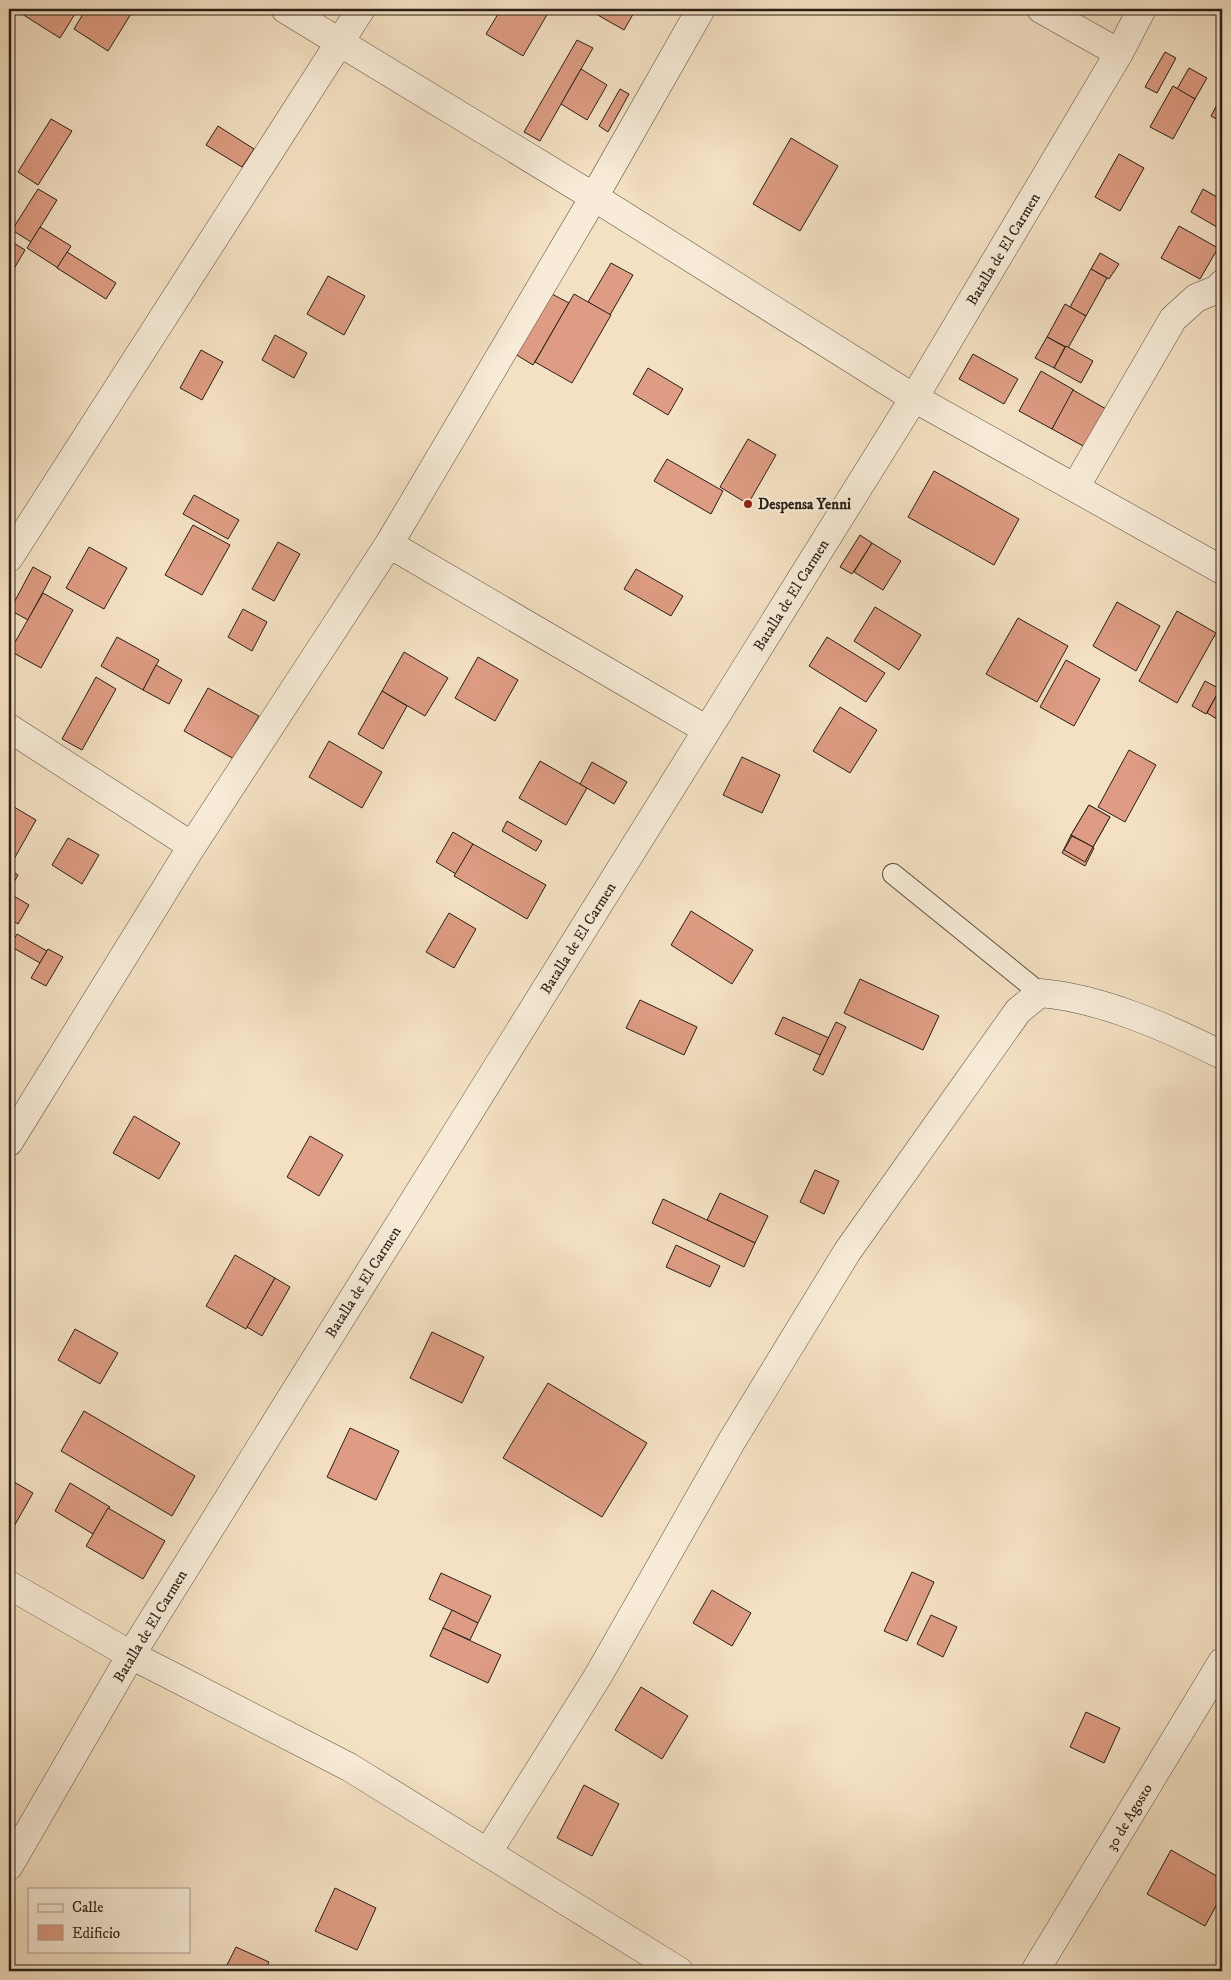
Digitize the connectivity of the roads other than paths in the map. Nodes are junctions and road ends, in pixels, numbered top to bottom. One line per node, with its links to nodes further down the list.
1 (285, 9): 6 (street)
2 (361, 9): 6 (street)
3 (701, 9): 8 (street)
4 (1041, 9): 7 (street)
5 (1142, 9): 7 (street, Batalla de El Carmen)
6 (339, 41): 8 (street); 13 (street)
7 (1119, 54): 10 (street, Batalla de El Carmen)
8 (594, 197): 10 (street); 12 (street)
9 (1222, 284): 11 (street)
10 (914, 398): 11 (street); 16 (street, Batalla de El Carmen)
11 (1076, 486): 14 (street)
12 (389, 544): 16 (street); 17 (street)
13 (9, 558)
14 (1222, 570)
15 (9, 728): 17 (street)
16 (708, 730): 23 (street, Batalla de El Carmen)
17 (192, 846): 21 (street)
18 (893, 874): 19 (lane)
19 (1040, 993): 20 (street); 25 (street)
20 (1222, 1055)
21 (9, 1142)
22 (9, 1585): 23 (street)
23 (131, 1655): 25 (street); 26 (street, Batalla de El Carmen)
24 (1219, 1674): 28 (street, 30 de Agosto)
25 (488, 1852): 27 (street)
26 (9, 1866)
27 (679, 1971)
28 (1035, 1971)

